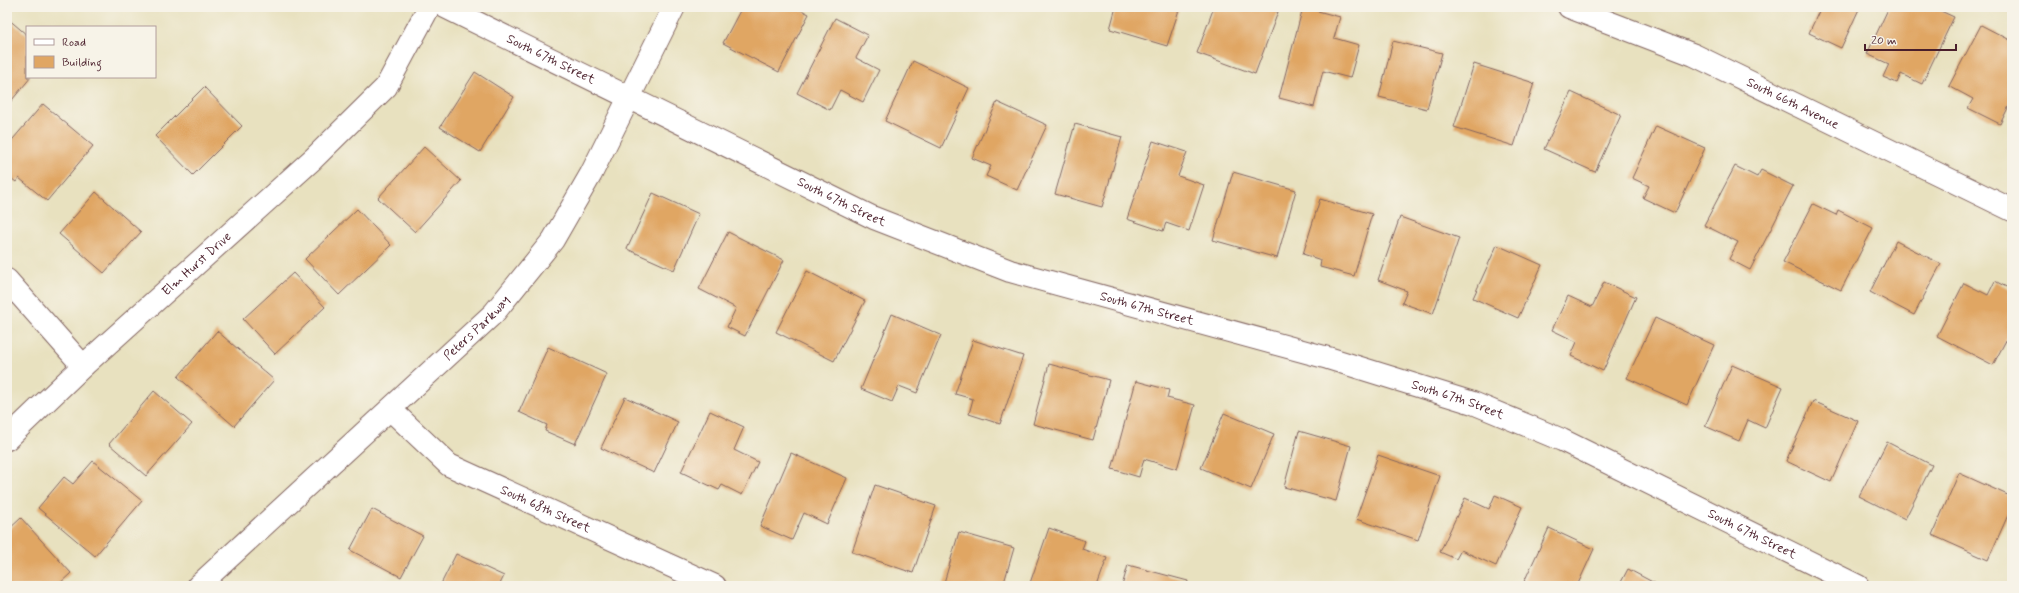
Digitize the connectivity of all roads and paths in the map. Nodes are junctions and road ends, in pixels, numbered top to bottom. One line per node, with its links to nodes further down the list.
1 (429, 7): 8 (street, Elm Hurst Drive)
2 (444, 7): 5 (street, South 67th Street)
3 (674, 7): 5 (street, Peters Parkway)
4 (1569, 7): 6 (street, South 66th Avenue)
5 (629, 98): 9 (street, Peters Parkway); 13 (street, South 67th Street)
6 (2012, 210)
7 (7, 280): 8 (street)
8 (83, 366): 10 (street, Elm Hurst Drive)
9 (391, 410): 11 (street, Peters Parkway); 12 (street, South 68th Street)
10 (7, 439)
11 (198, 586)
12 (716, 586)
13 (1858, 586)

